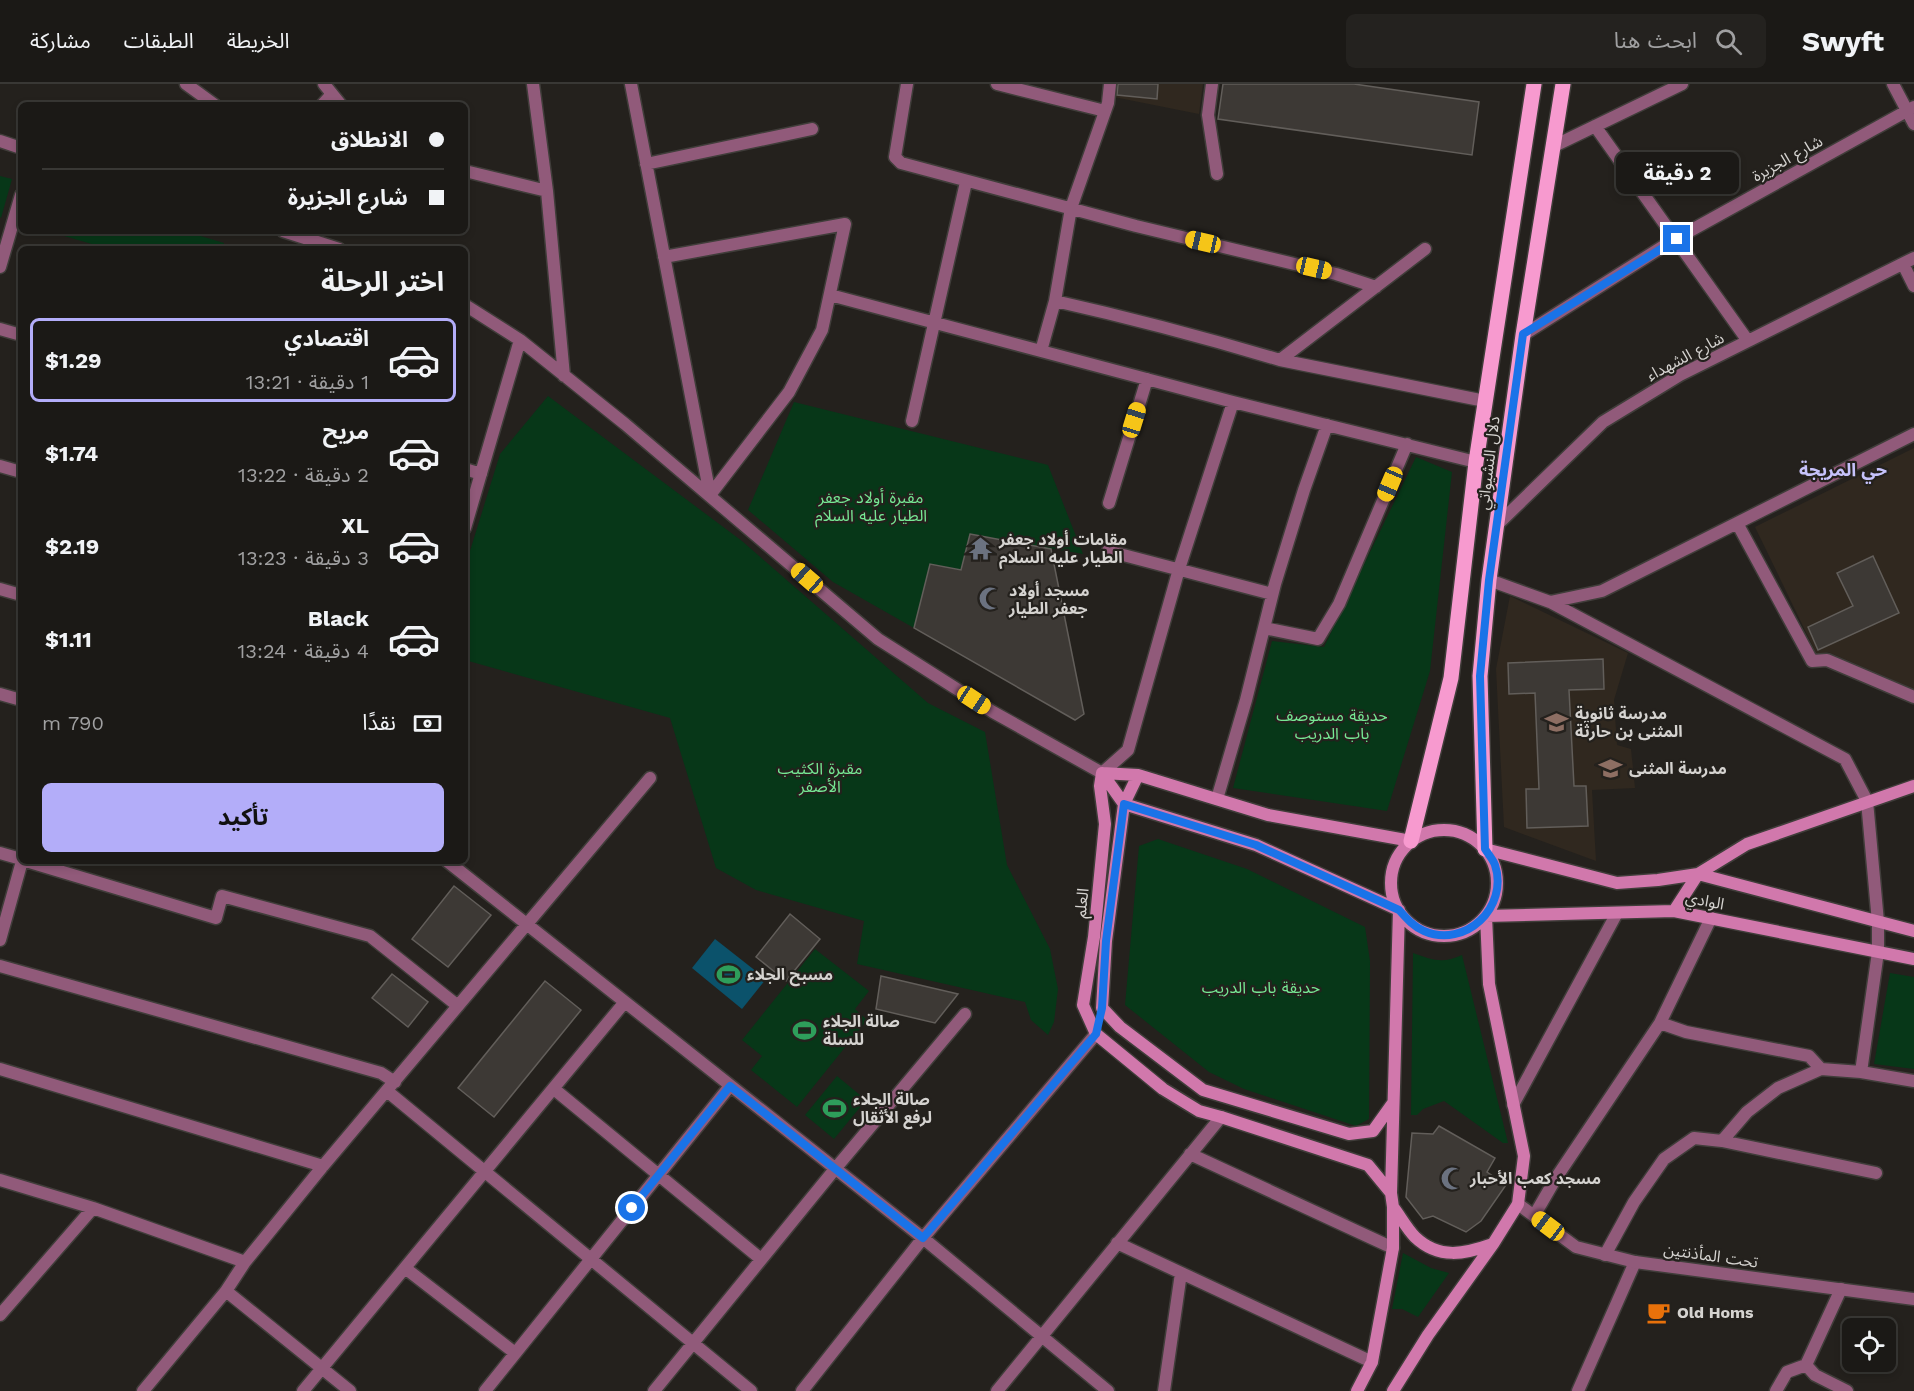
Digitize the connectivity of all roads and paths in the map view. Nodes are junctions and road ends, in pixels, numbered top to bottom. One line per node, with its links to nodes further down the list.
1 (186, 84): 14 (street)
2 (533, 84): 28 (street)
3 (631, 84): 24 (street)
4 (907, 84): 27 (street)
5 (997, 84): 13 (street)
6 (1110, 84): 17 (street)
7 (1212, 84): 26 (street)
8 (1531, 84): 53 (main road)
9 (1563, 84): 22 (main road, دلال النشيواتي)
10 (1682, 84): 19 (street)
11 (1893, 84): 16 (street)
12 (328, 89): 15 (street)
13 (1033, 89): 17 (street)
14 (211, 102)
15 (339, 102)
16 (1910, 108): 18 (street); 32 (street, شارع الجزيرة)
17 (1105, 111): 30 (street)
18 (1914, 124)
19 (1595, 126): 22 (street); 32 (street)
20 (812, 129): 24 (street)
21 (0, 141): 23 (street)
22 (1554, 146): 46 (main road, دلال النشيواتي)
23 (18, 147)
24 (646, 164): 35 (street)
25 (468, 172): 28 (street)
26 (1216, 174)
27 (966, 182): 30 (street); 43 (street)
28 (547, 191): 51 (street)
29 (18, 205): 37 (street)
30 (1071, 208): 39 (street); 41 (street)
31 (292, 234): 33 (street)
32 (1677, 239): 46 (street, شارع الجزيرة); 48 (street)
33 (330, 246)
34 (1425, 249): 39 (street)
35 (664, 257): 40 (street); 64 (street)
36 (1908, 261): 38 (street); 48 (street, شارع الشهداء)
37 (0, 267)
38 (1914, 286)
39 (1376, 287): 50 (street)
40 (830, 295): 43 (street); 64 (street)
41 (1055, 301): 49 (street); 50 (street)
42 (468, 307): 47 (street)
43 (934, 322): 49 (street); 55 (street)
44 (0, 329): 45 (street)
45 (18, 334)
46 (1523, 334): 67 (main road, دلال النشيواتي)
47 (520, 340): 51 (street); 63 (street)
48 (1748, 341): 67 (street, شارع الشهداء)
49 (1041, 351): 52 (street)
50 (1281, 360): 53 (street)
51 (564, 376): 64 (street)
52 (1147, 379): 54 (street); 65 (street)
53 (1485, 401): 59 (main road)
54 (1233, 402): 56 (street); 70 (street)
55 (912, 421)
56 (1327, 425): 58 (street); 74 (street)
57 (1914, 434): 68 (street)
58 (1407, 444): 59 (street); 76 (street)
59 (1476, 462): 87 (main road)
60 (0, 466): 61 (street)
61 (18, 471)
62 (468, 471): 63 (street)
63 (481, 474): 66 (street)
64 (710, 495): 80 (street)
65 (1109, 503)
66 (468, 518)
67 (1499, 523): 71 (main road, دلال النشيواتي)
68 (1737, 523): 75 (street); 78 (street)
69 (1108, 551): 70 (street)
70 (1179, 569): 74 (street); 80 (street)
71 (1489, 580): 75 (street); 88 (main road, دلال النشيواتي)
72 (0, 589): 73 (street)
73 (18, 594)
74 (1272, 594): 76 (street)
75 (1550, 602): 85 (street)
76 (1264, 628): 84 (street)
77 (0, 694): 79 (street)
78 (1914, 697)
79 (18, 699)
80 (1102, 773): 81 (main road); 86 (main road); 112 (main road, العلم)
81 (1138, 775): 84 (main road); 86 (main road, العلم)
82 (650, 778): 101 (street)
83 (1914, 786): 85 (main road)
84 (1217, 799): 87 (main road)
85 (1867, 801): 94 (main road); 100 (street)
86 (1124, 804): 95 (main road); 109 (main road, العلم)
87 (1412, 841): 88 (main road); 95 (main road)
88 (1485, 849): 94 (main road); 98 (main road)
89 (0, 853): 90 (street)
90 (18, 859)
91 (20, 864): 103 (street)
92 (36, 864): 108 (street)
93 (451, 864): 101 (street)
94 (1698, 874): 96 (main road); 100 (main road, الوادي)
95 (1399, 910): 98 (main road); 120 (main road)
96 (1674, 911): 97 (main road, الوادي); 99 (main road, الوادي)
97 (1617, 913): 98 (main road, الوادي); 121 (street)
98 (1486, 916): 121 (main road)
99 (1711, 918): 104 (main road, الوادي); 111 (street)
100 (1878, 922): 102 (main road, الوادي); 104 (street)
101 (526, 925): 107 (street); 108 (street)
102 (1914, 931)
103 (0, 940)
104 (1878, 952): 105 (main road, الوادي); 115 (street)
105 (1914, 959)
106 (0, 966): 117 (street)
107 (624, 1002): 118 (street); 119 (street)
108 (458, 1006): 117 (street)
109 (1102, 1008): 112 (main road, العلم); 120 (main road)
110 (965, 1014): 126 (street)
111 (1660, 1023): 114 (street); 135 (street)
112 (1096, 1034): 122 (main road); 136 (street)
113 (0, 1069): 125 (street)
114 (1821, 1069): 115 (street); 123 (street)
115 (1861, 1071): 116 (street)
116 (1914, 1081)
117 (391, 1086): 125 (street); 127 (street)
118 (730, 1086): 126 (street); 129 (street)
119 (554, 1089): 127 (street); 129 (street)
120 (1393, 1103): 131 (main road)
121 (1513, 1105): 132 (main road)
122 (1221, 1117): 124 (street); 131 (main road)
123 (1722, 1141): 128 (street); 140 (street)
124 (1190, 1154): 137 (street); 139 (street)
125 (323, 1166): 143 (street)
126 (835, 1168): 136 (street); 142 (street)
127 (484, 1171): 141 (street); 145 (street)
128 (1876, 1173)
129 (659, 1174): 141 (street); 142 (street)
130 (0, 1180): 134 (street)
131 (1391, 1193): 133 (main road)
132 (1518, 1204): 135 (street, تحت المأذنتين); 138 (main road)
133 (1393, 1207): 138 (main road); 139 (main road)
134 (93, 1208): 143 (street); 151 (street)
135 (1534, 1216): 140 (street, تحت المأذنتين)
136 (923, 1238): 153 (street); 165 (street)
137 (1117, 1243): 146 (street); 153 (street)
138 (1493, 1244): 170 (main road)
139 (1393, 1248): 156 (main road)
140 (1605, 1255): 144 (street, تحت المأذنتين)
141 (591, 1259): 154 (street); 155 (street)
142 (761, 1259): 154 (street)
143 (245, 1262): 148 (street)
144 (1635, 1262): 147 (street, تحت المأذنتين); 171 (street)
145 (405, 1268): 155 (street); 158 (street)
146 (1180, 1273): 156 (street); 168 (street)
147 (1841, 1289): 150 (street, تحت المأذنتين); 157 (street)
148 (226, 1291): 158 (street); 159 (street)
149 (0, 1296): 151 (street)
150 (1914, 1299)
151 (13, 1300): 152 (street)
152 (0, 1315)
153 (1042, 1335): 166 (street); 167 (street)
154 (693, 1343): 163 (street); 164 (street)
155 (515, 1353): 162 (street)
156 (1372, 1362): 169 (main road)
157 (1806, 1365): 172 (street); 173 (street)
158 (322, 1368): 160 (street); 161 (street)
159 (143, 1391)
160 (303, 1391)
161 (350, 1391)
162 (484, 1391)
163 (654, 1391)
164 (751, 1391)
165 (802, 1391)
166 (997, 1391)
167 (1108, 1391)
168 (1164, 1391)
169 (1357, 1391)
170 (1393, 1391)
171 (1578, 1391)
172 (1776, 1391)
173 (1847, 1391)

